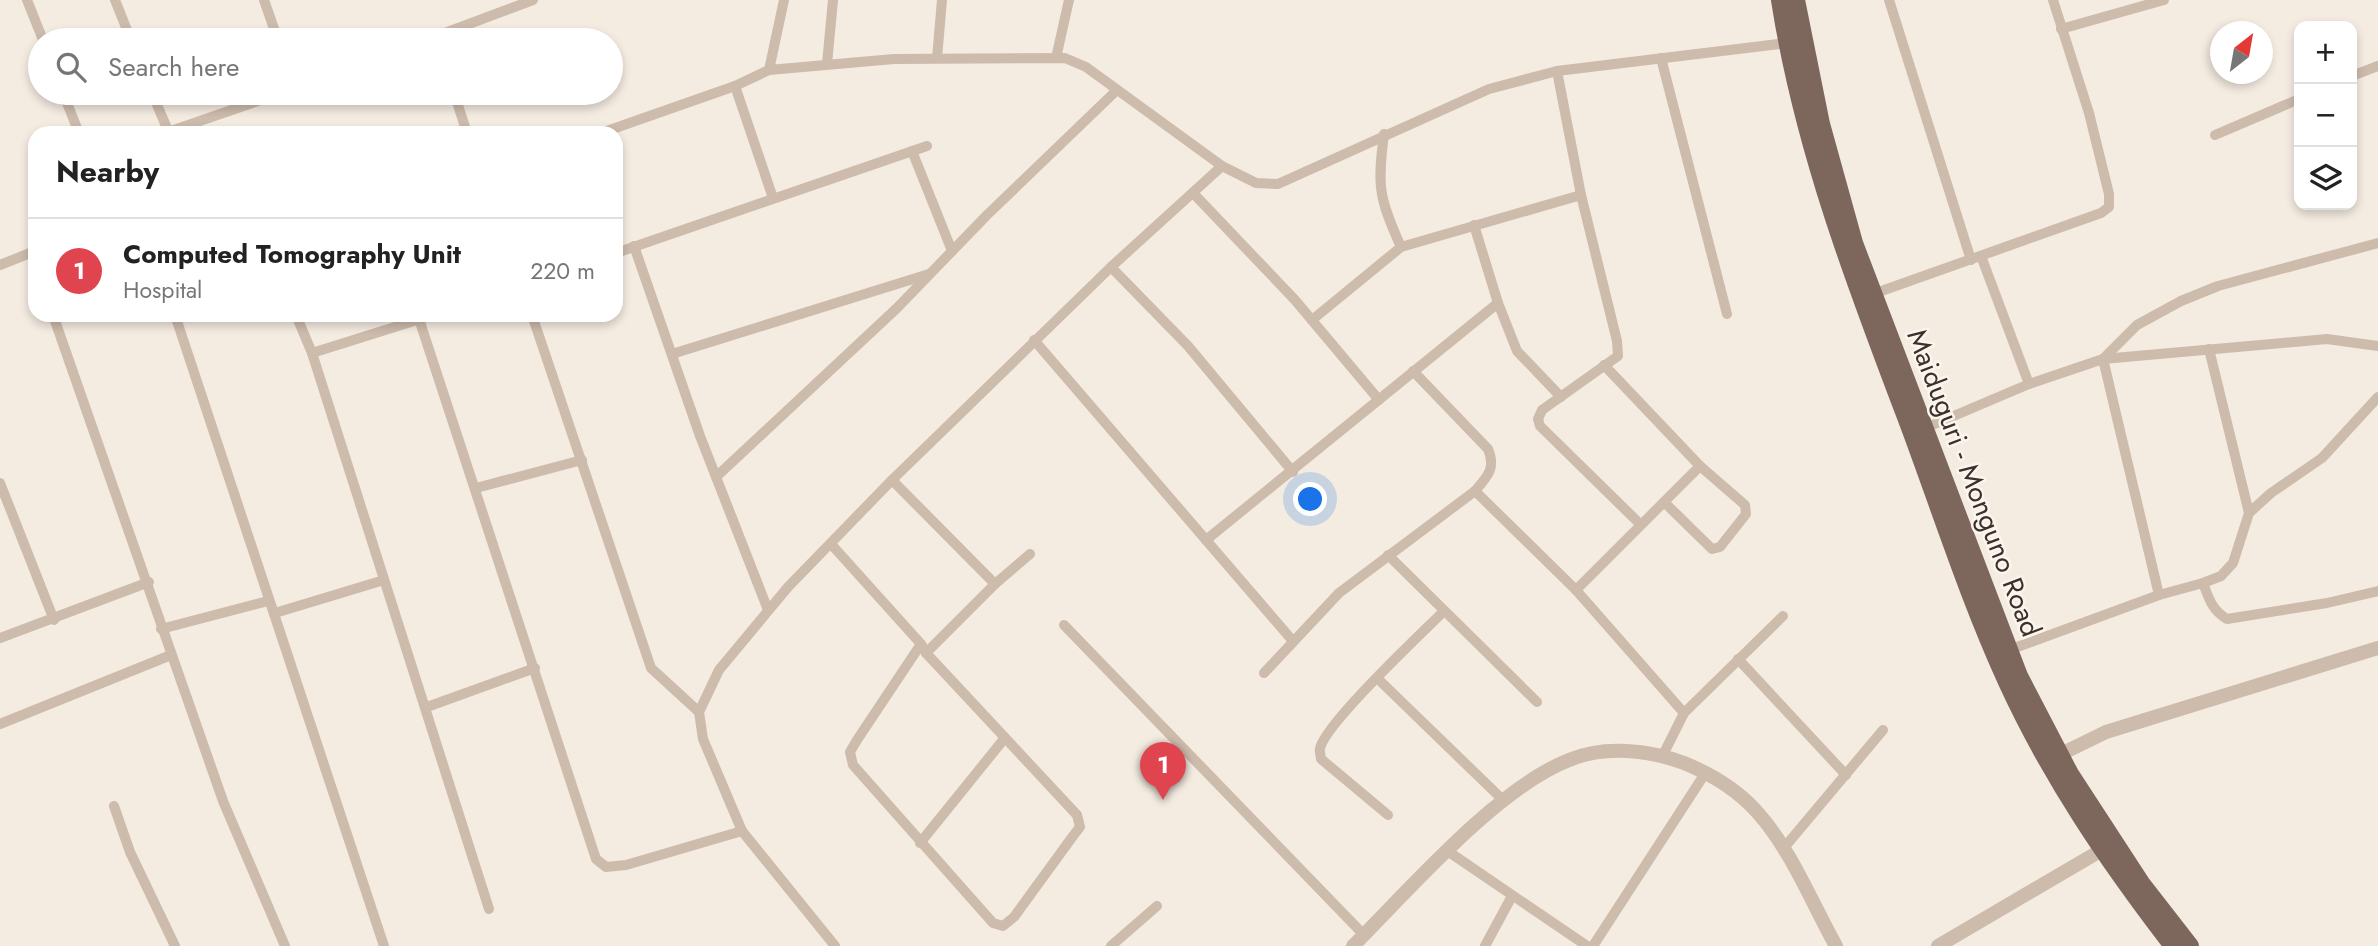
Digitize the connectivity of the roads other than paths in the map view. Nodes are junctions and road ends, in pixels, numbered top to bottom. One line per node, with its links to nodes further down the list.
1 (27, 0): 14 (street)
2 (115, 0): 15 (street)
3 (264, 0): 16 (street)
4 (533, 0): 17 (street)
5 (784, 0): 25 (street)
6 (833, 0): 23 (street)
7 (942, 0): 20 (street)
8 (1069, 0): 21 (street)
9 (1780, 0): 19 (main road, Maiduguri - Monguno Road)
10 (1796, 0): 59 (main road, Maiduguri - Monguno Road)
11 (1889, 0): 55 (street)
12 (2053, 0): 18 (street)
13 (2164, 0): 18 (street)
14 (38, 28)
15 (126, 28)
16 (274, 28)
17 (462, 28)
18 (2061, 29): 55 (street)
19 (1787, 43): 22 (street); 138 (main road, Maiduguri - Monguno Road)
20 (937, 58): 21 (street); 23 (street)
21 (1056, 58): 29 (street)
22 (1661, 58): 26 (street); 61 (street)
23 (827, 64): 25 (street)
24 (2378, 66): 27 (street)
25 (769, 70): 28 (street)
26 (1557, 71): 40 (street); 46 (street)
27 (2357, 74)
28 (735, 86): 39 (street); 47 (street)
29 (1117, 90): 44 (street); 53 (street)
30 (2294, 101): 41 (street)
31 (68, 105): 35 (street)
32 (157, 105): 36 (street)
33 (246, 105): 37 (street)
34 (458, 105): 38 (street)
35 (76, 126)
36 (166, 126)
37 (185, 126)
38 (465, 126)
39 (621, 126)
40 (1384, 134): 44 (street); 51 (street)
41 (2215, 135)
42 (927, 146): 43 (street)
43 (912, 151): 47 (street); 53 (street)
44 (1222, 166): 45 (street)
45 (1194, 194): 57 (street); 62 (street)
46 (1581, 195): 48 (street); 75 (street)
47 (773, 198): 50 (street)
48 (1474, 225): 51 (street); 60 (street)
49 (2378, 243): 74 (street)
50 (634, 246): 52 (street); 73 (street)
51 (1401, 247): 62 (street)
52 (623, 250)
53 (952, 251): 58 (street)
54 (28, 254): 56 (street)
55 (1976, 258): 59 (street); 77 (street)
56 (1, 263)
57 (1111, 267): 69 (street); 84 (street)
58 (931, 273): 73 (street); 85 (street)
59 (1873, 294): 81 (main road, Maiduguri - Monguno Road)
60 (1498, 303): 76 (street); 78 (street)
61 (1727, 314)
62 (1312, 320): 80 (street)
63 (56, 322): 98 (street)
64 (177, 322): 104 (street)
65 (299, 322): 72 (street)
66 (410, 322): 72 (street)
67 (420, 322): 88 (street)
68 (534, 322): 82 (street)
69 (1034, 340): 86 (street); 93 (street)
70 (2378, 346): 71 (street)
71 (2208, 349): 74 (street); 91 (street)
72 (312, 353): 97 (street)
73 (671, 354): 85 (street)
74 (2103, 359): 77 (street); 103 (street)
75 (1604, 365): 78 (street); 83 (street)
76 (1413, 371): 80 (street); 89 (street)
77 (2029, 384): 81 (street)
78 (1561, 397): 92 (street)
79 (2378, 397): 91 (street)
80 (1378, 400): 84 (street)
81 (1923, 429): 116 (main road, Maiduguri - Monguno Road)
82 (582, 460): 88 (street); 124 (street)
83 (1700, 466): 90 (street); 90 (street)
84 (1293, 472): 93 (street)
85 (716, 477): 105 (street)
86 (892, 480): 94 (street); 100 (street)
87 (0, 483): 109 (street)
88 (476, 488): 119 (street)
89 (1475, 491): 96 (street); 101 (street)
90 (1664, 502): 92 (street)
91 (2249, 513): 99 (street)
92 (1640, 524): 101 (street)
93 (1206, 540): 113 (street)
94 (831, 544): 105 (street); 114 (street)
95 (1030, 554): 100 (street)
96 (1388, 555): 106 (street); 113 (street)
97 (384, 580): 107 (street); 123 (street)
98 (149, 582): 109 (street); 111 (street)
99 (2203, 583): 102 (street); 103 (street)
100 (995, 584): 114 (street)
101 (1576, 590): 125 (street)
102 (2378, 591)
103 (2160, 595): 116 (street)
104 (268, 601): 107 (street); 111 (street)
105 (768, 610): 124 (street)
106 (1444, 611): 121 (street); 122 (street)
107 (275, 613): 148 (street)
108 (1783, 616): 118 (street)
109 (54, 620): 112 (street)
110 (1064, 625): 144 (street)
111 (161, 629): 117 (street)
112 (0, 638)
113 (1292, 640): 120 (street)
114 (923, 648): 128 (street); 137 (street)
115 (2378, 648): 130 (street)
116 (2009, 650): 130 (main road, Maiduguri - Monguno Road)
117 (171, 655): 126 (street); 147 (street)
118 (1738, 659): 125 (street); 132 (street)
119 (535, 668): 123 (street); 136 (street)
120 (1264, 673)
121 (1377, 678): 133 (street); 135 (street)
122 (1537, 702)
123 (427, 707): 143 (street)
124 (699, 712): 136 (street)
125 (1684, 713): 129 (street)
126 (0, 724)
127 (1884, 730): 132 (street)
128 (1004, 739): 137 (street); 137 (street)
129 (1662, 755): 131 (street); 133 (street)
130 (2059, 755): 138 (main road, Maiduguri - Monguno Road)
131 (1706, 772): 139 (street); 154 (street)
132 (1846, 775): 139 (street)
133 (1503, 800): 140 (street)
134 (114, 806): 146 (street)
135 (1388, 816)
136 (742, 831): 149 (street)
137 (920, 843)
138 (2108, 846): 155 (street); 156 (main road, Maiduguri - Monguno Road); 157 (main road, Maiduguri - Monguno Road)
139 (1783, 849): 145 (street)
140 (1449, 852): 141 (street); 144 (street)
141 (1512, 896): 152 (street); 153 (street)
142 (1157, 906): 150 (street)
143 (489, 909)
144 (1364, 935): 151 (street)
145 (1831, 944)
146 (174, 946)
147 (285, 946)
148 (384, 946)
149 (835, 946)
150 (1111, 946)
151 (1353, 946)
152 (1485, 946)
153 (1587, 946)
154 (1593, 946)
155 (1938, 946)
156 (2173, 946)
157 (2190, 946)

